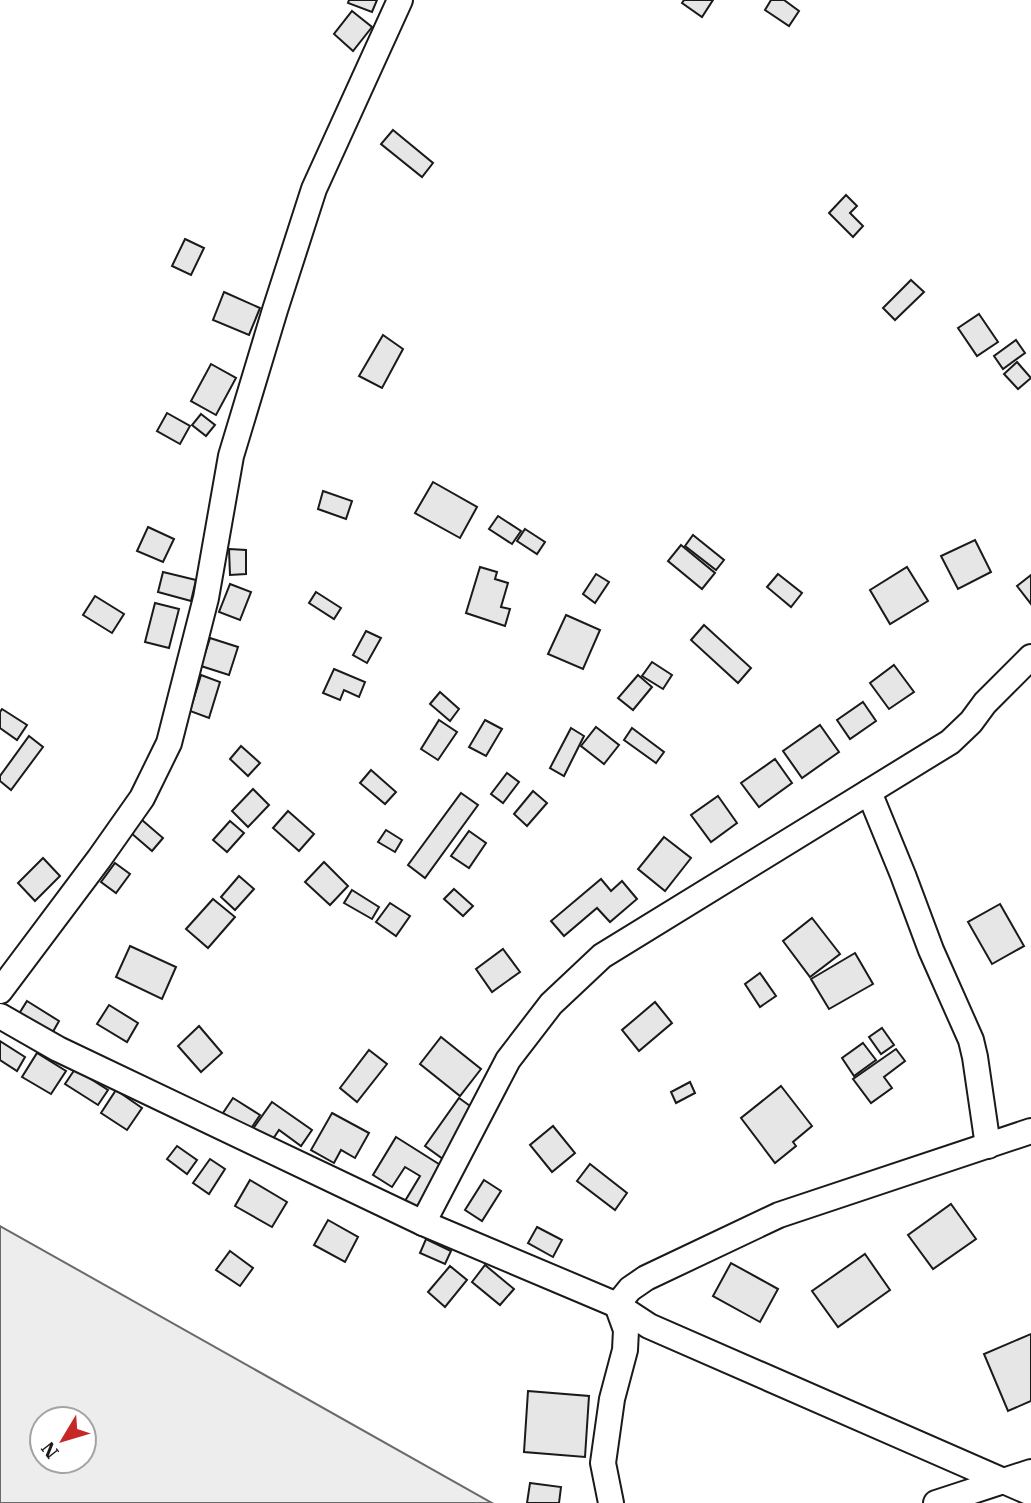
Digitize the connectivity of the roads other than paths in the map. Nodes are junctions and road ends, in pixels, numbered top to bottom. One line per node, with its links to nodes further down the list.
1 (400, 0): 4 (street)
2 (1031, 657): 3 (street)
3 (869, 792): 7 (street); 8 (street)
4 (0, 991)
5 (0, 1016): 8 (street)
6 (1031, 1130): 7 (street)
7 (988, 1146): 9 (street)
8 (422, 1223): 9 (street)
9 (617, 1305): 11 (street); 13 (street)
10 (1031, 1472): 11 (street)
11 (1004, 1481): 12 (street); 14 (street)
12 (1031, 1493)
13 (611, 1503)
14 (936, 1503)

